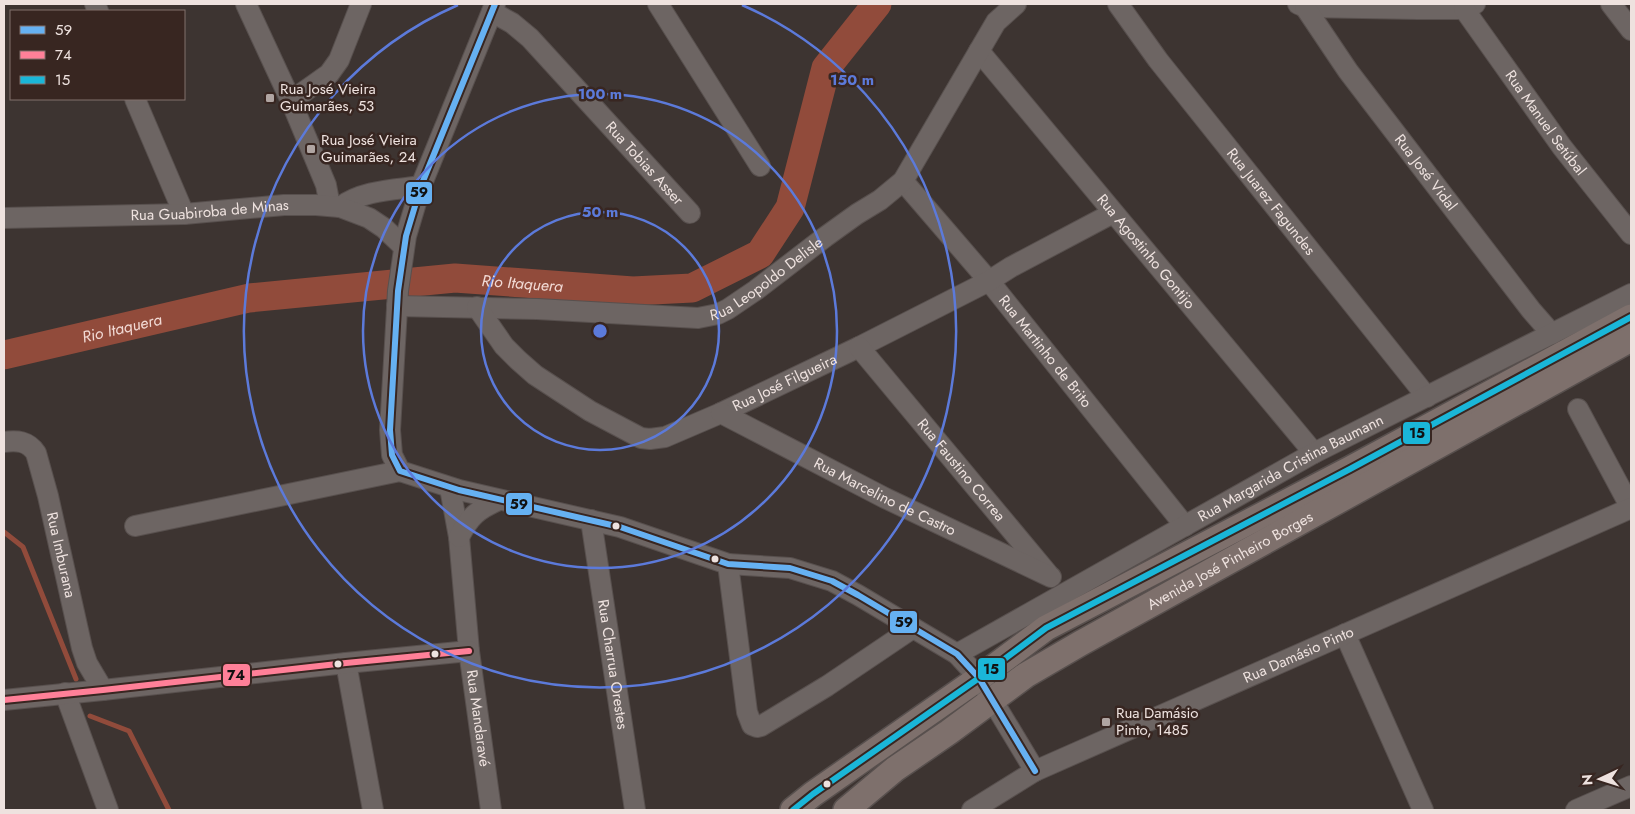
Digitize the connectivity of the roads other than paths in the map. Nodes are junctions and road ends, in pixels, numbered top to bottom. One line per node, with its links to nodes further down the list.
1 (246, 4): 13 (street)
2 (362, 4): 13 (street)
3 (658, 4): 14 (street)
4 (1016, 4): 11 (street, Rua Leopoldo Delisle)
5 (1118, 4): 32 (street, Rua Juarez Fagundes)
6 (1611, 4): 10 (street)
7 (1301, 5): 8 (street); 29 (street, Rua José Vidal)
8 (1470, 6): 22 (street, Rua Manuel Setúbal)
9 (494, 8): 16 (street); 18 (street, Rua Tobias Asser)
10 (1631, 30)
11 (979, 51): 15 (street, Rua Leopoldo Delisle); 19 (street, Rua Agostinho Gontijo)
12 (135, 100): 20 (street)
13 (291, 101): 17 (street)
14 (760, 166)
15 (903, 181): 24 (street, Rua Martinho de Brito); 27 (street, Rua Leopoldo Delisle)
16 (421, 186): 17 (street); 23 (street)
17 (335, 206): 20 (street, Rua Guabiroba de Minas); 23 (street, Rua Guabiroba de Minas)
18 (690, 213)
19 (1113, 213): 24 (street, Rua José Filgueira); 36 (street, Rua Agostinho Gontijo)
20 (184, 214): 21 (street, Rua Guabiroba de Minas)
21 (4, 218)
22 (1631, 234)
23 (404, 252): 26 (street)
24 (988, 281): 31 (street, Rua José Filgueira); 43 (street, Rua Martinho de Brito)
25 (1631, 294): 29 (street, Rua Margarida Cristina Baumann)
26 (398, 299): 27 (street, Rua Leopoldo Delisle); 37 (street)
27 (477, 307): 34 (street, Rua José Filgueira)
28 (1631, 318): 53 (main road, Avenida José Pinheiro Borges)
29 (1552, 334): 32 (street, Rua Margarida Cristina Baumann)
30 (1631, 339): 57 (main road, Avenida José Pinheiro Borges)
31 (858, 347): 34 (street, Rua José Filgueira); 46 (street, Rua Faustino Correa)
32 (1426, 397): 36 (street, Rua Margarida Cristina Baumann)
33 (1578, 409): 40 (street)
34 (721, 413): 46 (street, Rua Marcelino de Castro)
35 (4, 442): 54 (street, Rua Imburana)
36 (1314, 453): 43 (street, Rua Margarida Cristina Baumann)
37 (400, 472): 38 (street); 42 (street)
38 (450, 488): 39 (street); 44 (street, Rua Mandaravé)
39 (499, 500): 41 (street); 44 (street)
40 (1631, 508): 49 (street, Rua Damásio Pinto)
41 (592, 520): 45 (street); 63 (street, Rua Charrua Orestes)
42 (135, 526)
43 (1185, 526): 47 (street, Rua Margarida Cristina Baumann)
44 (459, 537): 50 (street, Rua Mandaravé)
45 (728, 564): 48 (street); 48 (street)
46 (1051, 577): 47 (street, Rua Faustino Correa)
47 (1062, 595): 51 (street, Rua Margarida Cristina Baumann)
48 (913, 628): 51 (street)
49 (1345, 634): 58 (street, Rua Damásio Pinto); 67 (street)
50 (469, 651): 52 (street); 62 (street, Rua Mandaravé)
51 (958, 654): 53 (street)
52 (346, 663): 54 (street); 61 (street)
53 (979, 678): 57 (street); 64 (main road, Avenida José Pinheiro Borges)
54 (99, 690): 55 (street)
55 (70, 693): 56 (street); 60 (street)
56 (4, 700)
57 (993, 700): 58 (street); 65 (main road, Avenida José Pinheiro Borges)
58 (1035, 771): 66 (street, Rua Damásio Pinto)
59 (1631, 786): 68 (street)
60 (102, 810)
61 (373, 810)
62 (491, 810)
63 (635, 810)
64 (793, 810)
65 (846, 810)
66 (972, 810)
67 (1423, 810)
68 (1576, 810)

